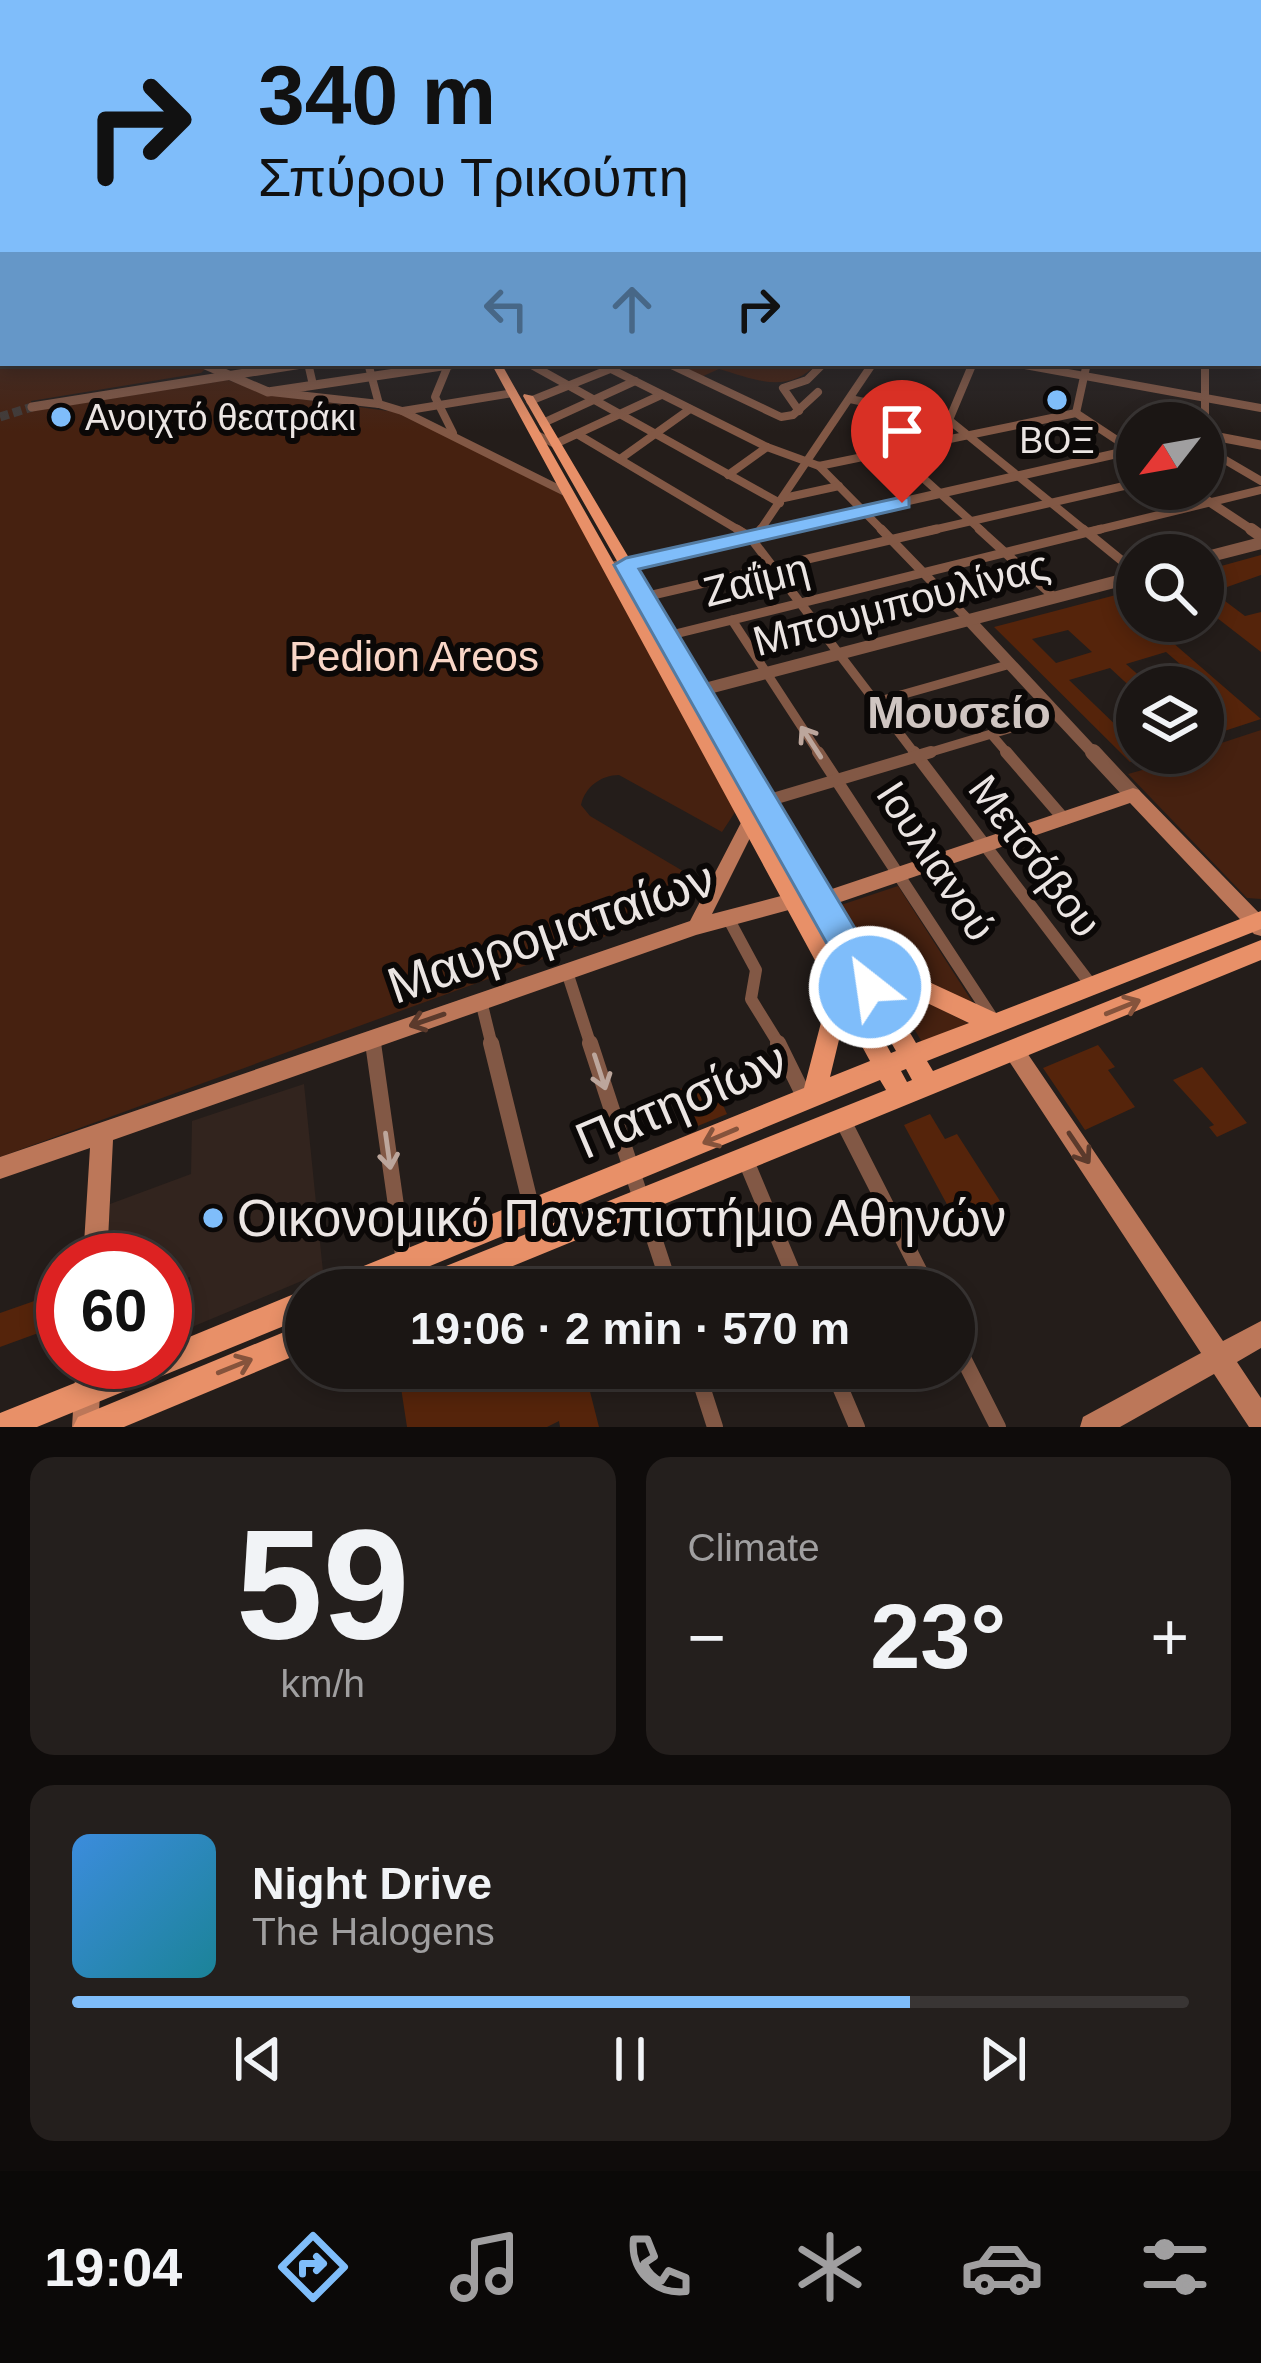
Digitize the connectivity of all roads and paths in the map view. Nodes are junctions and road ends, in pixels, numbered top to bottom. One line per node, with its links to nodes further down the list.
1 (255, 366): 18 (street)
2 (309, 366): 23 (street)
3 (369, 366): 20 (street)
4 (423, 366): 20 (street)
5 (444, 366): 35 (street)
6 (444, 366): 36 (street)
7 (498, 366): 27 (main road)
8 (510, 366): 32 (main road)
9 (533, 366): 24 (street)
10 (606, 366): 19 (street)
11 (673, 366): 40 (street)
12 (821, 366): 40 (street)
13 (871, 366): 30 (street)
14 (972, 366): 43 (street)
15 (1029, 366): 21 (street)
16 (1087, 366): 21 (street)
17 (1205, 366): 29 (street)
18 (220, 368): 18 (street); 25 (street)
19 (610, 368): 22 (street); 24 (street)
20 (371, 376): 23 (street); 34 (street)
21 (1084, 376): 29 (street); 41 (street)
22 (634, 381): 28 (street); 31 (street)
23 (313, 385): 25 (street)
24 (566, 386): 31 (street); 32 (street)
25 (268, 392): 34 (street)
26 (818, 392): 40 (street)
27 (512, 393): 35 (street); 45 (main road)
28 (662, 394): 38 (street); 42 (street)
29 (1205, 398): 33 (street); 37 (street)
30 (850, 399): 43 (street); 59 (street)
31 (592, 400): 42 (street); 45 (street)
32 (530, 401): 45 (main road)
33 (1205, 402)
34 (379, 404): 39 (street)
35 (438, 405): 36 (street); 48 (street)
36 (426, 407): 39 (street); 44 (street)
37 (1261, 408)
38 (690, 409): 47 (street); 54 (street)
39 (402, 411): 44 (street)
40 (799, 411)
41 (1076, 413): 49 (street); 51 (street)
42 (619, 415): 46 (street); 47 (street)
43 (949, 420): 49 (street)
44 (431, 424): 48 (street)
45 (539, 428): 52 (main road); 66 (main road)
46 (577, 434): 52 (street); 57 (street)
47 (654, 434): 57 (street); 61 (street)
48 (454, 436): 66 (street)
49 (967, 436): 55 (street); 62 (street)
50 (1224, 438): 53 (street)
51 (1116, 439)
52 (555, 444): 82 (main road)
53 (1261, 445)
54 (767, 447): 59 (street); 61 (street)
55 (893, 451): 60 (street); 67 (street)
56 (1116, 455): 62 (street)
57 (620, 460): 76 (street)
58 (1224, 460): 63 (street)
59 (806, 464): 60 (street); 69 (street)
60 (819, 466): 64 (street)
61 (728, 475): 69 (street)
62 (1017, 476): 67 (street); 70 (street)
63 (1261, 485): 68 (street, Ζαΐμη)
64 (839, 486): 69 (street); 73 (street)
65 (1116, 488): 70 (street)
66 (570, 494): 82 (main road)
67 (940, 494): 73 (street); 74 (street)
68 (1224, 497)
69 (782, 501): 76 (street)
70 (1050, 503): 74 (street); 75 (street)
71 (1177, 510): 75 (street, Ζαΐμη)
72 (1221, 510): 77 (street)
73 (863, 512): 76 (street); 78 (street)
74 (971, 521): 78 (street); 80 (street)
75 (1087, 532): 80 (street, Ζαΐμη); 81 (street)
76 (754, 536): 82 (street); 83 (street, Μετσόβου)
77 (1261, 540): 79 (street)
78 (892, 541): 83 (street); 84 (street)
79 (1224, 551)
80 (1006, 552): 84 (street, Ζαΐμη); 87 (street)
81 (1116, 556)
82 (619, 567): 86 (main road); 95 (main road)
83 (773, 567): 86 (street); 88 (street, Μετσόβου)
84 (923, 573): 88 (street, Ζαΐμη); 90 (street)
85 (1116, 580): 87 (street, Μπουμπουλίνας)
86 (644, 597): 91 (main road)
87 (1054, 597): 90 (street, Μπουμπουλίνας)
88 (801, 603): 89 (street, Ζαΐμη); 92 (street, Μετσόβου)
89 (732, 620): 91 (street, Ζαΐμη); 94 (street, Ιουλιανού)
90 (969, 620): 92 (street, Μπουμπουλίνας); 93 (street)
91 (667, 636): 95 (main road)
92 (839, 654): 94 (street, Μπουμπουλίνας); 96 (street, Μετσόβου)
93 (1007, 665): 96 (street); 97 (street)
94 (766, 673): 95 (street, Μπουμπουλίνας); 100 (street, Ιουλιανού, one-way to 94)
95 (690, 693): 102 (main road)
96 (876, 702): 99 (street, Μετσόβου)
97 (1055, 715): 98 (street); 101 (street)
98 (991, 734): 99 (street); 103 (street)
99 (917, 756): 100 (street); 104 (street, Μετσόβου)
100 (836, 780): 102 (street); 105 (street, Ιουλιανού)
101 (1133, 795): 103 (main road, Μαυροματαίων); 109 (main road)
102 (758, 810): 106 (main road); 107 (main road); 110 (main road)
103 (1064, 819): 104 (main road, Μαυροματαίων)
104 (985, 845): 105 (main road, Μαυροματαίων); 115 (street, Μετσόβου)
105 (898, 875): 107 (main road, Μαυροματαίων); 117 (street, Ιουλιανού)
106 (796, 900): 107 (main road, Μαυροματαίων); 108 (main road, Μαυροματαίων); 114 (main road)
107 (820, 901): 112 (main road)
108 (728, 918): 110 (main road, Μαυροματαίων); 124 (street)
109 (1259, 923): 115 (main road, Πατησίων)
110 (696, 927): 113 (main road, Μαυροματαίων)
111 (1261, 950): 119 (main road, Πατησίων, one-way to 111)
112 (852, 956): 117 (main road); 120 (main road)
113 (567, 972): 116 (main road, Μαυροματαίων); 129 (street, one-way to 129)
114 (842, 985): 121 (main road); 124 (main road)
115 (1092, 986): 117 (main road, Πατησίων)
116 (481, 1001): 118 (main road, Μαυροματαίων, one-way to 118); 130 (street)
117 (996, 1024): 120 (main road, Πατησίων)
118 (372, 1039): 126 (main road, Μαυροματαίων); 132 (street, one-way to 132)
119 (1014, 1051): 122 (main road, Πατησίων); 142 (main road, one-way to 142)
120 (911, 1056): 121 (main road, Πατησίων); 122 (main road)
121 (886, 1066): 123 (main road); 124 (main road, Πατησίων)
122 (928, 1085): 123 (main road, Πατησίων)
123 (902, 1096): 125 (main road, Πατησίων)
124 (810, 1098): 129 (main road, Πατησίων, one-way to 129)
125 (843, 1121): 127 (main road, Πατησίων); 137 (street)
126 (102, 1132): 128 (main road, Μαυροματαίων); 131 (main road)
127 (746, 1161): 129 (main road, Πατησίων); 136 (street)
128 (0, 1168)
129 (638, 1185): 130 (main road, Πατησίων); 134 (main road, Πατησίων); 135 (street)
130 (532, 1213): 132 (main road, Πατησίων)
131 (96, 1233)
132 (404, 1263): 133 (main road, Πατησίων)
133 (390, 1269)
134 (464, 1269)
135 (664, 1269)
136 (791, 1269)
137 (917, 1269)
138 (285, 1312): 141 (main road)
139 (1261, 1334): 142 (main road)
140 (285, 1346): 150 (main road, one-way to 140)
141 (192, 1350)
142 (1219, 1358): 148 (main road); 154 (main road)
143 (975, 1382): 153 (street)
144 (67, 1389): 149 (main road)
145 (88, 1389): 150 (main road)
146 (703, 1389): 151 (street)
147 (841, 1389): 152 (street)
148 (1261, 1421)
149 (1, 1427)
150 (87, 1427)
151 (715, 1427)
152 (856, 1427)
153 (998, 1427)
154 (1093, 1427)

